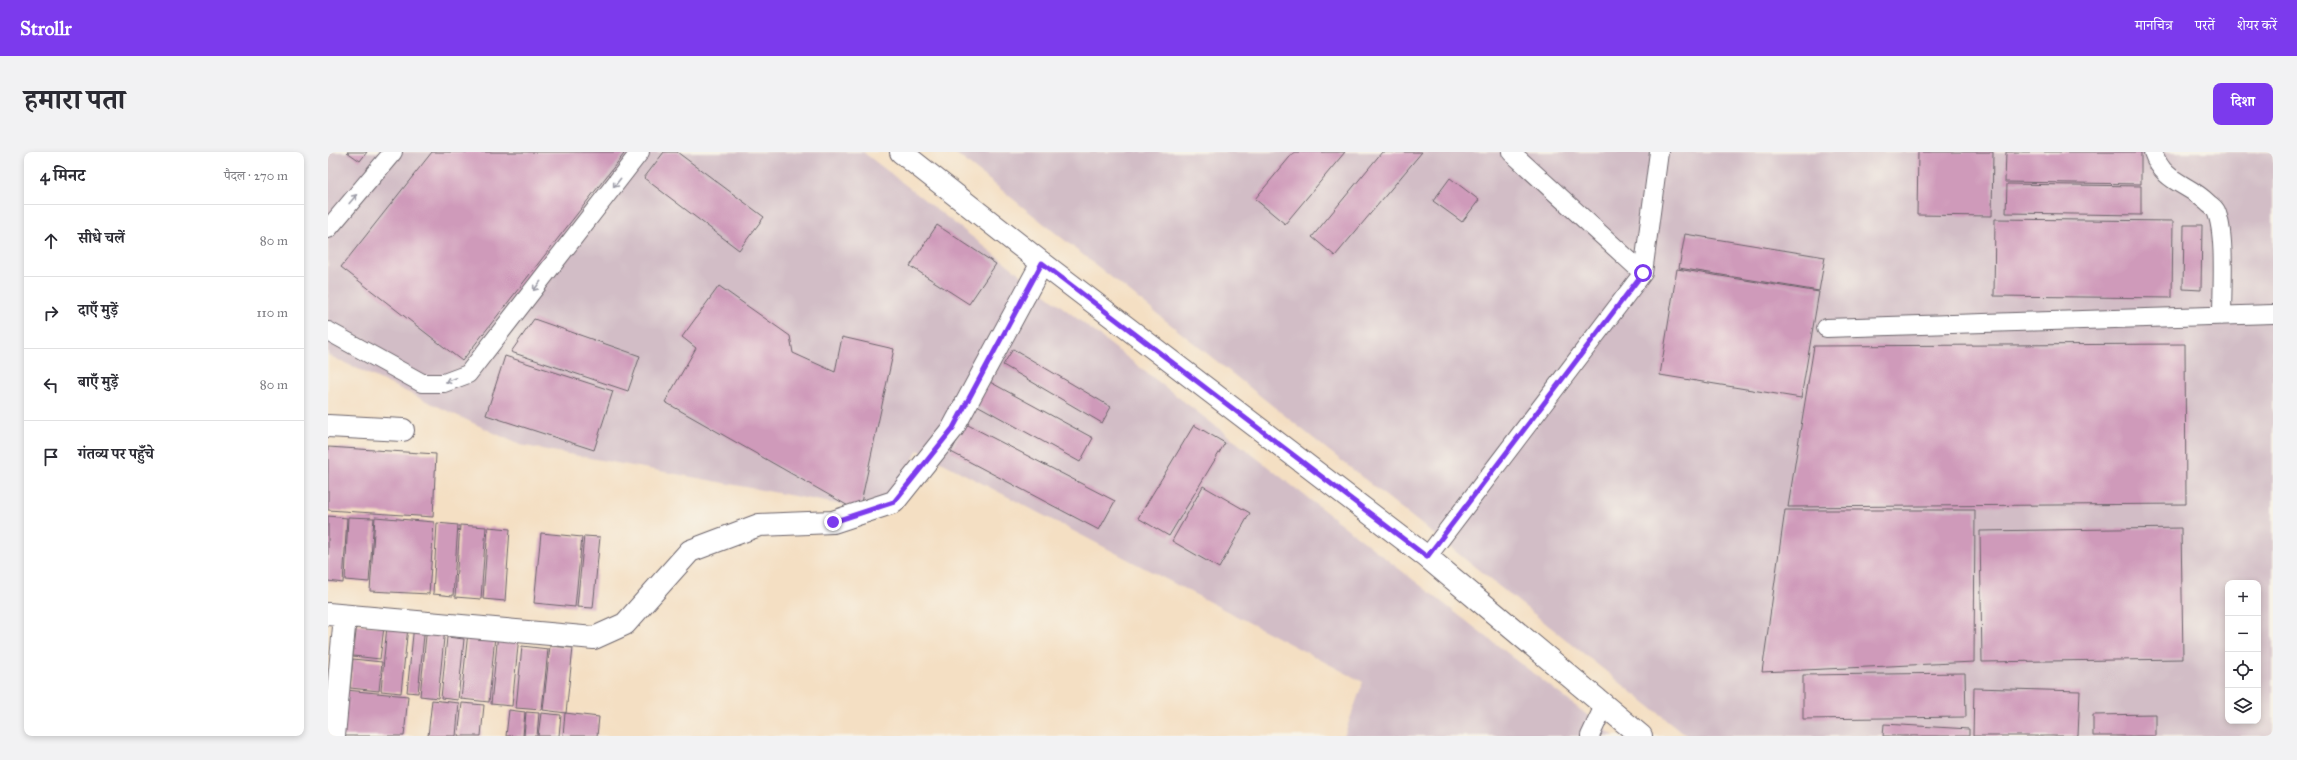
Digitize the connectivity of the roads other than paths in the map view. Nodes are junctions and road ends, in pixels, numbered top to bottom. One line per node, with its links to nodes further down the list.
1 (393, 152): 7 (lane, one-way to 1)
2 (640, 152): 13 (lane, one-way to 13)
3 (901, 152): 8 (street)
4 (1511, 152): 9 (lane)
5 (1659, 152): 9 (lane)
6 (2153, 152): 11 (lane)
7 (328, 229)
8 (1042, 263): 16 (street); 17 (street)
9 (1643, 273): 16 (lane)
10 (2273, 314): 11 (lane)
11 (2222, 316): 12 (lane)
12 (1826, 328)
13 (328, 331)
14 (328, 426): 15 (street)
15 (403, 430)
16 (1427, 557): 18 (street)
17 (337, 615): 19 (street)
18 (1604, 706): 20 (lane); 21 (street)
19 (334, 736)
20 (1590, 736)
21 (1641, 736)

